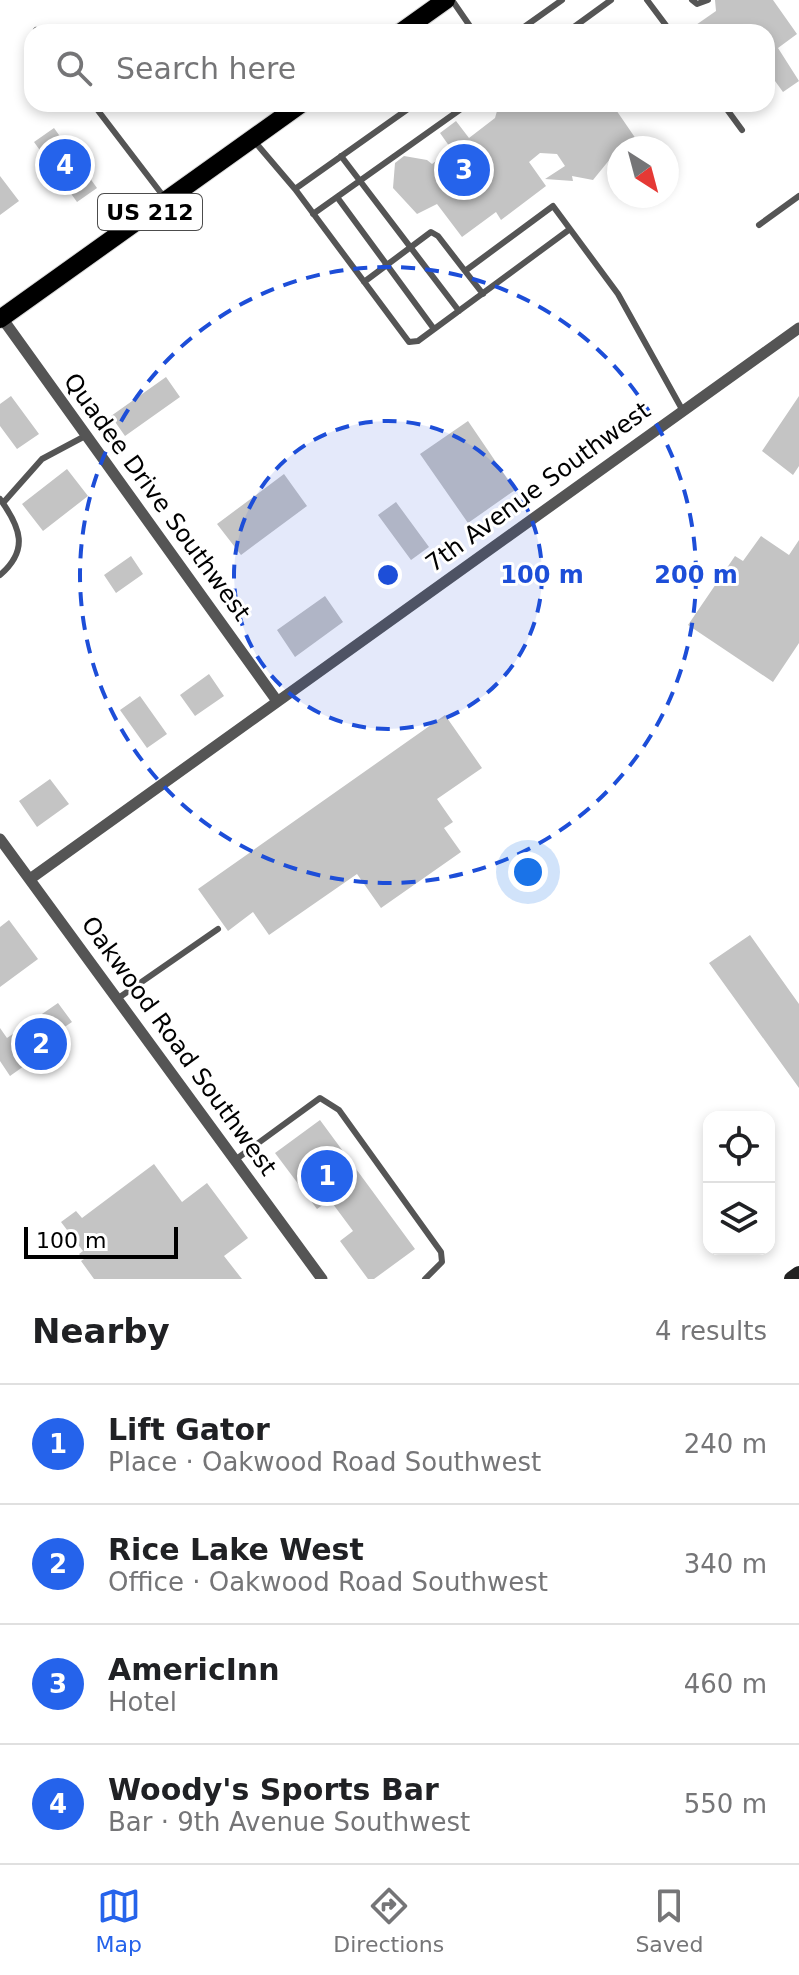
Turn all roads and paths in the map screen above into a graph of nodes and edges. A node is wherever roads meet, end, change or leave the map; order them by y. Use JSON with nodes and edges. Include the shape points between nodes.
{"nodes":[{"id":1,"x":449,"y":0,"type":"edge"},
{"id":2,"x":562,"y":0,"type":"edge"},
{"id":3,"x":611,"y":0,"type":"edge"},
{"id":4,"x":647,"y":0,"type":"edge"},
{"id":5,"x":692,"y":0,"type":"edge"},
{"id":6,"x":708,"y":0,"type":"edge"},
{"id":7,"x":413,"y":24,"type":"edge"},
{"id":8,"x":468,"y":24,"type":"edge"},
{"id":9,"x":528,"y":24,"type":"edge"},
{"id":10,"x":578,"y":24,"type":"edge"},
{"id":11,"x":665,"y":24,"type":"edge"},
{"id":12,"x":99,"y":112,"type":"edge"},
{"id":13,"x":290,"y":112,"type":"edge"},
{"id":14,"x":404,"y":112,"type":"edge"},
{"id":15,"x":457,"y":112,"type":"edge"},
{"id":16,"x":729,"y":112,"type":"edge"},
{"id":17,"x":742,"y":130,"type":"dead end"},
{"id":18,"x":252,"y":139,"type":"junction"},
{"id":19,"x":341,"y":156,"type":"junction"},
{"id":20,"x":360,"y":180,"type":"junction"},
{"id":21,"x":295,"y":189,"type":"junction"},
{"id":22,"x":799,"y":196,"type":"edge"},
{"id":23,"x":337,"y":197,"type":"junction"},
{"id":24,"x":166,"y":200,"type":"junction"},
{"id":25,"x":313,"y":214,"type":"junction"},
{"id":26,"x":759,"y":225,"type":"dead end"},
{"id":27,"x":570,"y":229,"type":"junction"},
{"id":28,"x":411,"y":247,"type":"junction"},
{"id":29,"x":387,"y":265,"type":"junction"},
{"id":30,"x":465,"y":271,"type":"junction"},
{"id":31,"x":364,"y":282,"type":"junction"},
{"id":32,"x":483,"y":294,"type":"junction"},
{"id":33,"x":459,"y":311,"type":"junction"},
{"id":34,"x":1,"y":319,"type":"edge"},
{"id":35,"x":799,"y":328,"type":"edge"},
{"id":36,"x":434,"y":329,"type":"junction"},
{"id":37,"x":683,"y":411,"type":"junction"},
{"id":38,"x":87,"y":435,"type":"junction"},
{"id":39,"x":2,"y":501,"type":"edge"},
{"id":40,"x":0,"y":575,"type":"edge"},
{"id":41,"x":277,"y":701,"type":"junction"},
{"id":42,"x":0,"y":839,"type":"edge"},
{"id":43,"x":30,"y":879,"type":"junction"},
{"id":44,"x":218,"y":929,"type":"dead end"},
{"id":45,"x":117,"y":999,"type":"junction"},
{"id":46,"x":235,"y":1160,"type":"junction"},
{"id":47,"x":799,"y":1274,"type":"edge"},
{"id":48,"x":322,"y":1279,"type":"edge"},
{"id":49,"x":425,"y":1279,"type":"edge"},
{"id":50,"x":792,"y":1279,"type":"edge"}],
"edges":[{"from":1,"to":7,"type":"main road"},
{"from":1,"to":8,"type":"lane"},
{"from":2,"to":9,"type":"lane"},
{"from":3,"to":10,"type":"lane"},
{"from":4,"to":11,"type":"lane"},
{"from":5,"to":6,"type":"lane"},
{"from":12,"to":24,"type":"lane"},
{"from":13,"to":18,"type":"main road","number":"US 212"},
{"from":14,"to":19,"type":"lane"},
{"from":15,"to":20,"type":"lane"},
{"from":16,"to":17,"type":"lane"},
{"from":18,"to":21,"type":"lane"},
{"from":18,"to":24,"type":"main road","number":"US 212"},
{"from":19,"to":20,"type":"lane"},
{"from":19,"to":21,"type":"lane"},
{"from":20,"to":23,"type":"lane"},
{"from":20,"to":28,"type":"lane"},
{"from":21,"to":25,"type":"lane"},
{"from":22,"to":26,"type":"lane"},
{"from":23,"to":25,"type":"lane"},
{"from":23,"to":29,"type":"lane"},
{"from":24,"to":34,"type":"main road","number":"US 212"},
{"from":25,"to":31,"type":"lane"},
{"from":27,"to":30,"type":"lane","via":[[553,206]]},
{"from":27,"to":32,"type":"lane"},
{"from":27,"to":37,"type":"lane","via":[[618,294]]},
{"from":28,"to":29,"type":"lane"},
{"from":28,"to":30,"type":"lane","via":[[434,232]]},
{"from":28,"to":33,"type":"lane"},
{"from":29,"to":31,"type":"lane"},
{"from":29,"to":36,"type":"lane"},
{"from":30,"to":32,"type":"lane"},
{"from":31,"to":36,"type":"lane","via":[[409,342]]},
{"from":32,"to":33,"type":"lane"},
{"from":33,"to":36,"type":"lane"},
{"from":34,"to":38,"type":"street","name":"Quadee Drive Southwest"},
{"from":35,"to":37,"type":"street","name":"7th Avenue Southwest"},
{"from":37,"to":41,"type":"street","name":"7th Avenue Southwest"},
{"from":38,"to":39,"type":"lane","via":[[42,459]]},
{"from":38,"to":41,"type":"street","name":"Quadee Drive Southwest"},
{"from":39,"to":40,"type":"lane","via":[[20,542],[16,561]]},
{"from":41,"to":43,"type":"street","name":"7th Avenue Southwest"},
{"from":42,"to":43,"type":"street","name":"Oakwood Road Southwest"},
{"from":43,"to":45,"type":"street","name":"Oakwood Road Southwest"},
{"from":44,"to":45,"type":"lane"},
{"from":45,"to":46,"type":"street","name":"Oakwood Road Southwest"},
{"from":46,"to":48,"type":"street","name":"Oakwood Road Southwest"},
{"from":46,"to":49,"type":"lane","via":[[320,1098],[327,1100],[441,1252],[442,1262]]},
{"from":47,"to":50,"type":"street"}]}
